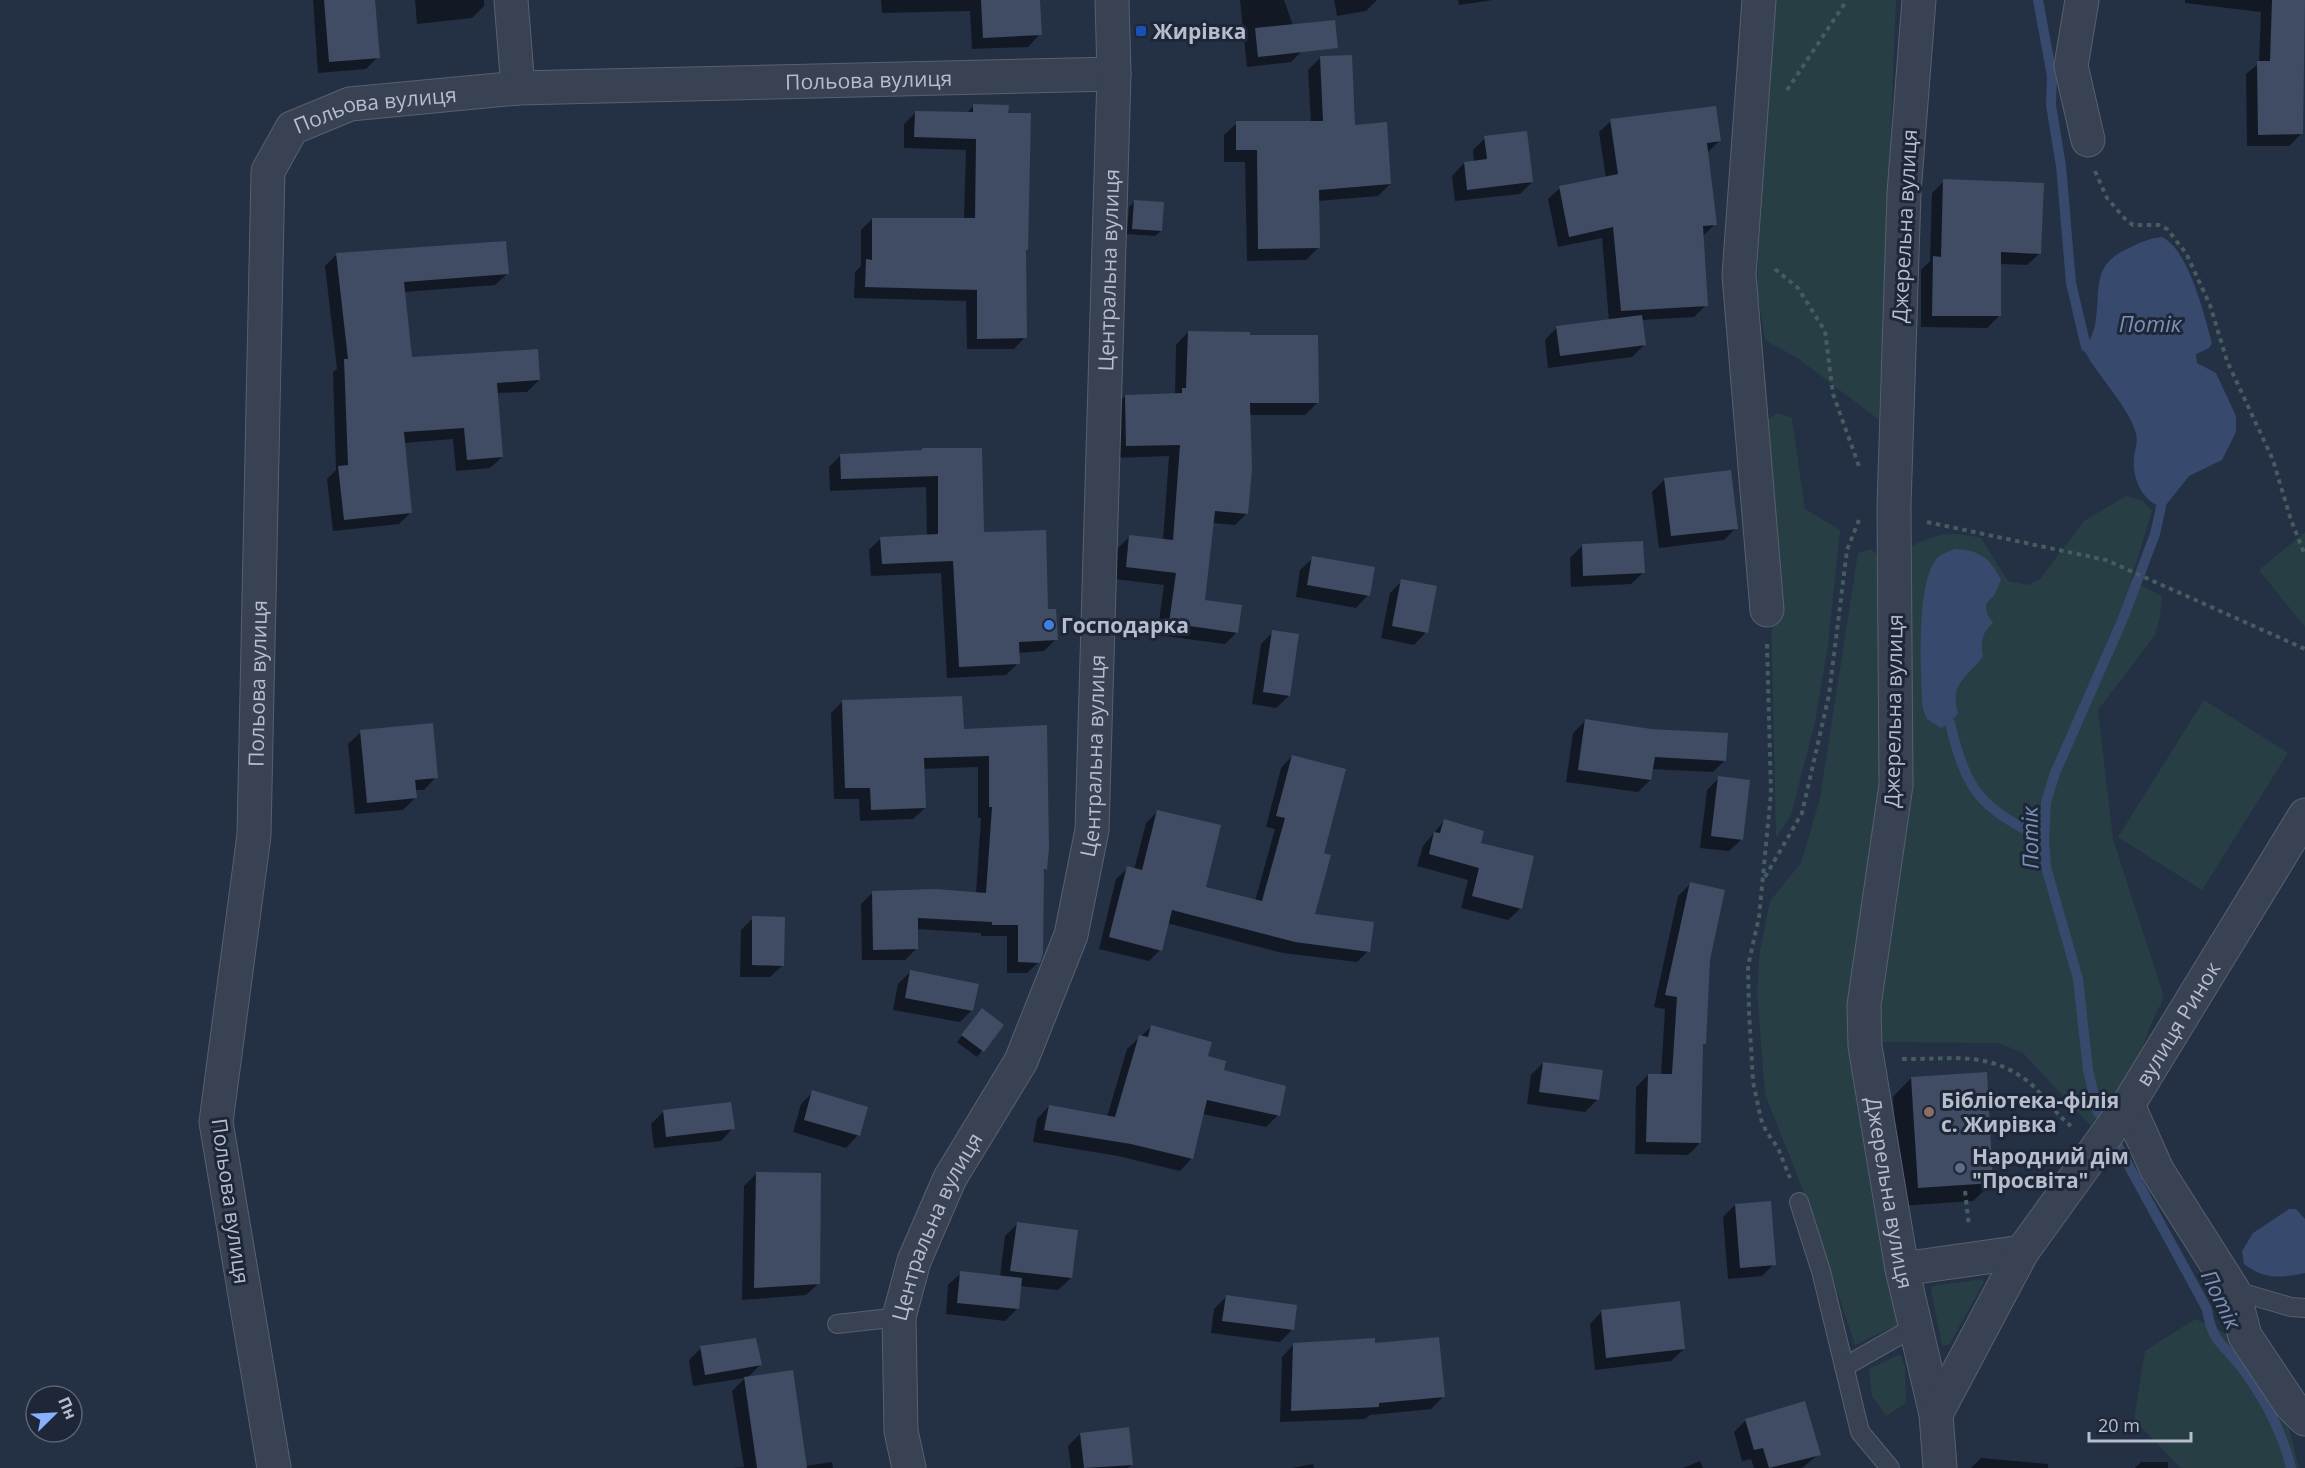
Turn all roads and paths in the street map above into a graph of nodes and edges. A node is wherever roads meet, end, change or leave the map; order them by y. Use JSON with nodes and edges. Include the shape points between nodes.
{"nodes":[{"id":1,"x":511,"y":0,"type":"edge"},
{"id":2,"x":1112,"y":0,"type":"edge"},
{"id":3,"x":1759,"y":0,"type":"edge"},
{"id":4,"x":1846,"y":0,"type":"edge"},
{"id":5,"x":1919,"y":0,"type":"edge"},
{"id":6,"x":2082,"y":0,"type":"edge"},
{"id":7,"x":1114,"y":74,"type":"junction"},
{"id":8,"x":518,"y":88,"type":"junction"},
{"id":9,"x":1784,"y":94,"type":"dead end"},
{"id":10,"x":2088,"y":140,"type":"joint"},
{"id":11,"x":1742,"y":224,"type":"junction"},
{"id":12,"x":1861,"y":471,"type":"dead end"},
{"id":13,"x":1894,"y":510,"type":"junction"},
{"id":14,"x":2305,"y":555,"type":"edge"},
{"id":15,"x":1767,"y":610,"type":"joint"},
{"id":16,"x":2305,"y":649,"type":"edge"},
{"id":17,"x":2305,"y":815,"type":"edge"},
{"id":18,"x":1763,"y":880,"type":"junction"},
{"id":19,"x":1867,"y":1059,"type":"junction"},
{"id":20,"x":2128,"y":1105,"type":"junction"},
{"id":21,"x":2098,"y":1146,"type":"junction"},
{"id":22,"x":1799,"y":1202,"type":"joint"},
{"id":23,"x":2022,"y":1252,"type":"junction"},
{"id":24,"x":1902,"y":1269,"type":"junction"},
{"id":25,"x":2233,"y":1290,"type":"junction"},
{"id":26,"x":2305,"y":1308,"type":"edge"},
{"id":27,"x":899,"y":1317,"type":"junction"},
{"id":28,"x":837,"y":1324,"type":"dead end"},
{"id":29,"x":1914,"y":1327,"type":"junction"},
{"id":30,"x":1844,"y":1367,"type":"junction"},
{"id":31,"x":1936,"y":1414,"type":"junction"},
{"id":32,"x":2305,"y":1419,"type":"edge"},
{"id":33,"x":274,"y":1468,"type":"edge"},
{"id":34,"x":909,"y":1468,"type":"edge"},
{"id":35,"x":1890,"y":1468,"type":"edge"},
{"id":36,"x":1940,"y":1468,"type":"edge"}],
"edges":[{"from":1,"to":8,"type":"street"},
{"from":2,"to":7,"type":"street","name":"Центральна вулиця"},
{"from":3,"to":11,"type":"street"},
{"from":4,"to":9,"type":"path"},
{"from":5,"to":13,"type":"street","name":"Джерельна вулиця","via":[[1904,193]]},
{"from":6,"to":10,"type":"street","via":[[2071,66]]},
{"from":7,"to":8,"type":"street","name":"Польова вулиця"},
{"from":7,"to":27,"type":"street","name":"Центральна вулиця","via":[[1092,830],[1071,935],[1021,1061],[950,1178],[914,1261]]},
{"from":8,"to":33,"type":"street","name":"Польова вулиця","via":[[350,104],[292,128],[268,171],[254,835],[216,1122]]},
{"from":10,"to":14,"type":"path","via":[[2100,185],[2117,211],[2133,225],[2159,225],[2167,229],[2186,253],[2210,305],[2227,361],[2273,460],[2290,520]]},
{"from":11,"to":12,"type":"path","via":[[1767,264],[1798,288],[1825,331],[1833,394]]},
{"from":11,"to":15,"type":"street","via":[[1739,275]]},
{"from":13,"to":16,"type":"path","via":[[2106,560]]},
{"from":13,"to":18,"type":"path","via":[[1869,493],[1847,550],[1830,695],[1802,813]]},
{"from":13,"to":19,"type":"street","name":"Джерельна вулиця","via":[[1896,785],[1864,1005]]},
{"from":15,"to":18,"type":"path","via":[[1771,793]]},
{"from":17,"to":20,"type":"street","name":"вулиця Ринок"},
{"from":18,"to":22,"type":"path","via":[[1748,966],[1753,1082],[1761,1119],[1778,1148]]},
{"from":19,"to":21,"type":"path","via":[[1974,1058],[2001,1064],[2027,1081],[2054,1113]]},
{"from":19,"to":24,"type":"street","name":"Джерельна вулиця"},
{"from":20,"to":21,"type":"street","name":"вулиця Ринок"},
{"from":20,"to":25,"type":"street","via":[[2157,1170]]},
{"from":21,"to":23,"type":"street","name":"вулиця Ринок"},
{"from":22,"to":30,"type":"lane","via":[[1821,1271]]},
{"from":23,"to":24,"type":"street"},
{"from":23,"to":31,"type":"street","name":"вулиця Ринок"},
{"from":24,"to":29,"type":"street","name":"Джерельна вулиця"},
{"from":25,"to":26,"type":"lane"},
{"from":25,"to":32,"type":"street","via":[[2245,1336],[2291,1405]]},
{"from":27,"to":28,"type":"lane"},
{"from":27,"to":34,"type":"street","name":"Центральна вулиця","via":[[901,1431]]},
{"from":29,"to":30,"type":"lane"},
{"from":29,"to":31,"type":"street","name":"Джерельна вулиця"},
{"from":30,"to":35,"type":"lane","via":[[1860,1432]]},
{"from":31,"to":36,"type":"street","name":"Джерельна вулиця"}]}
